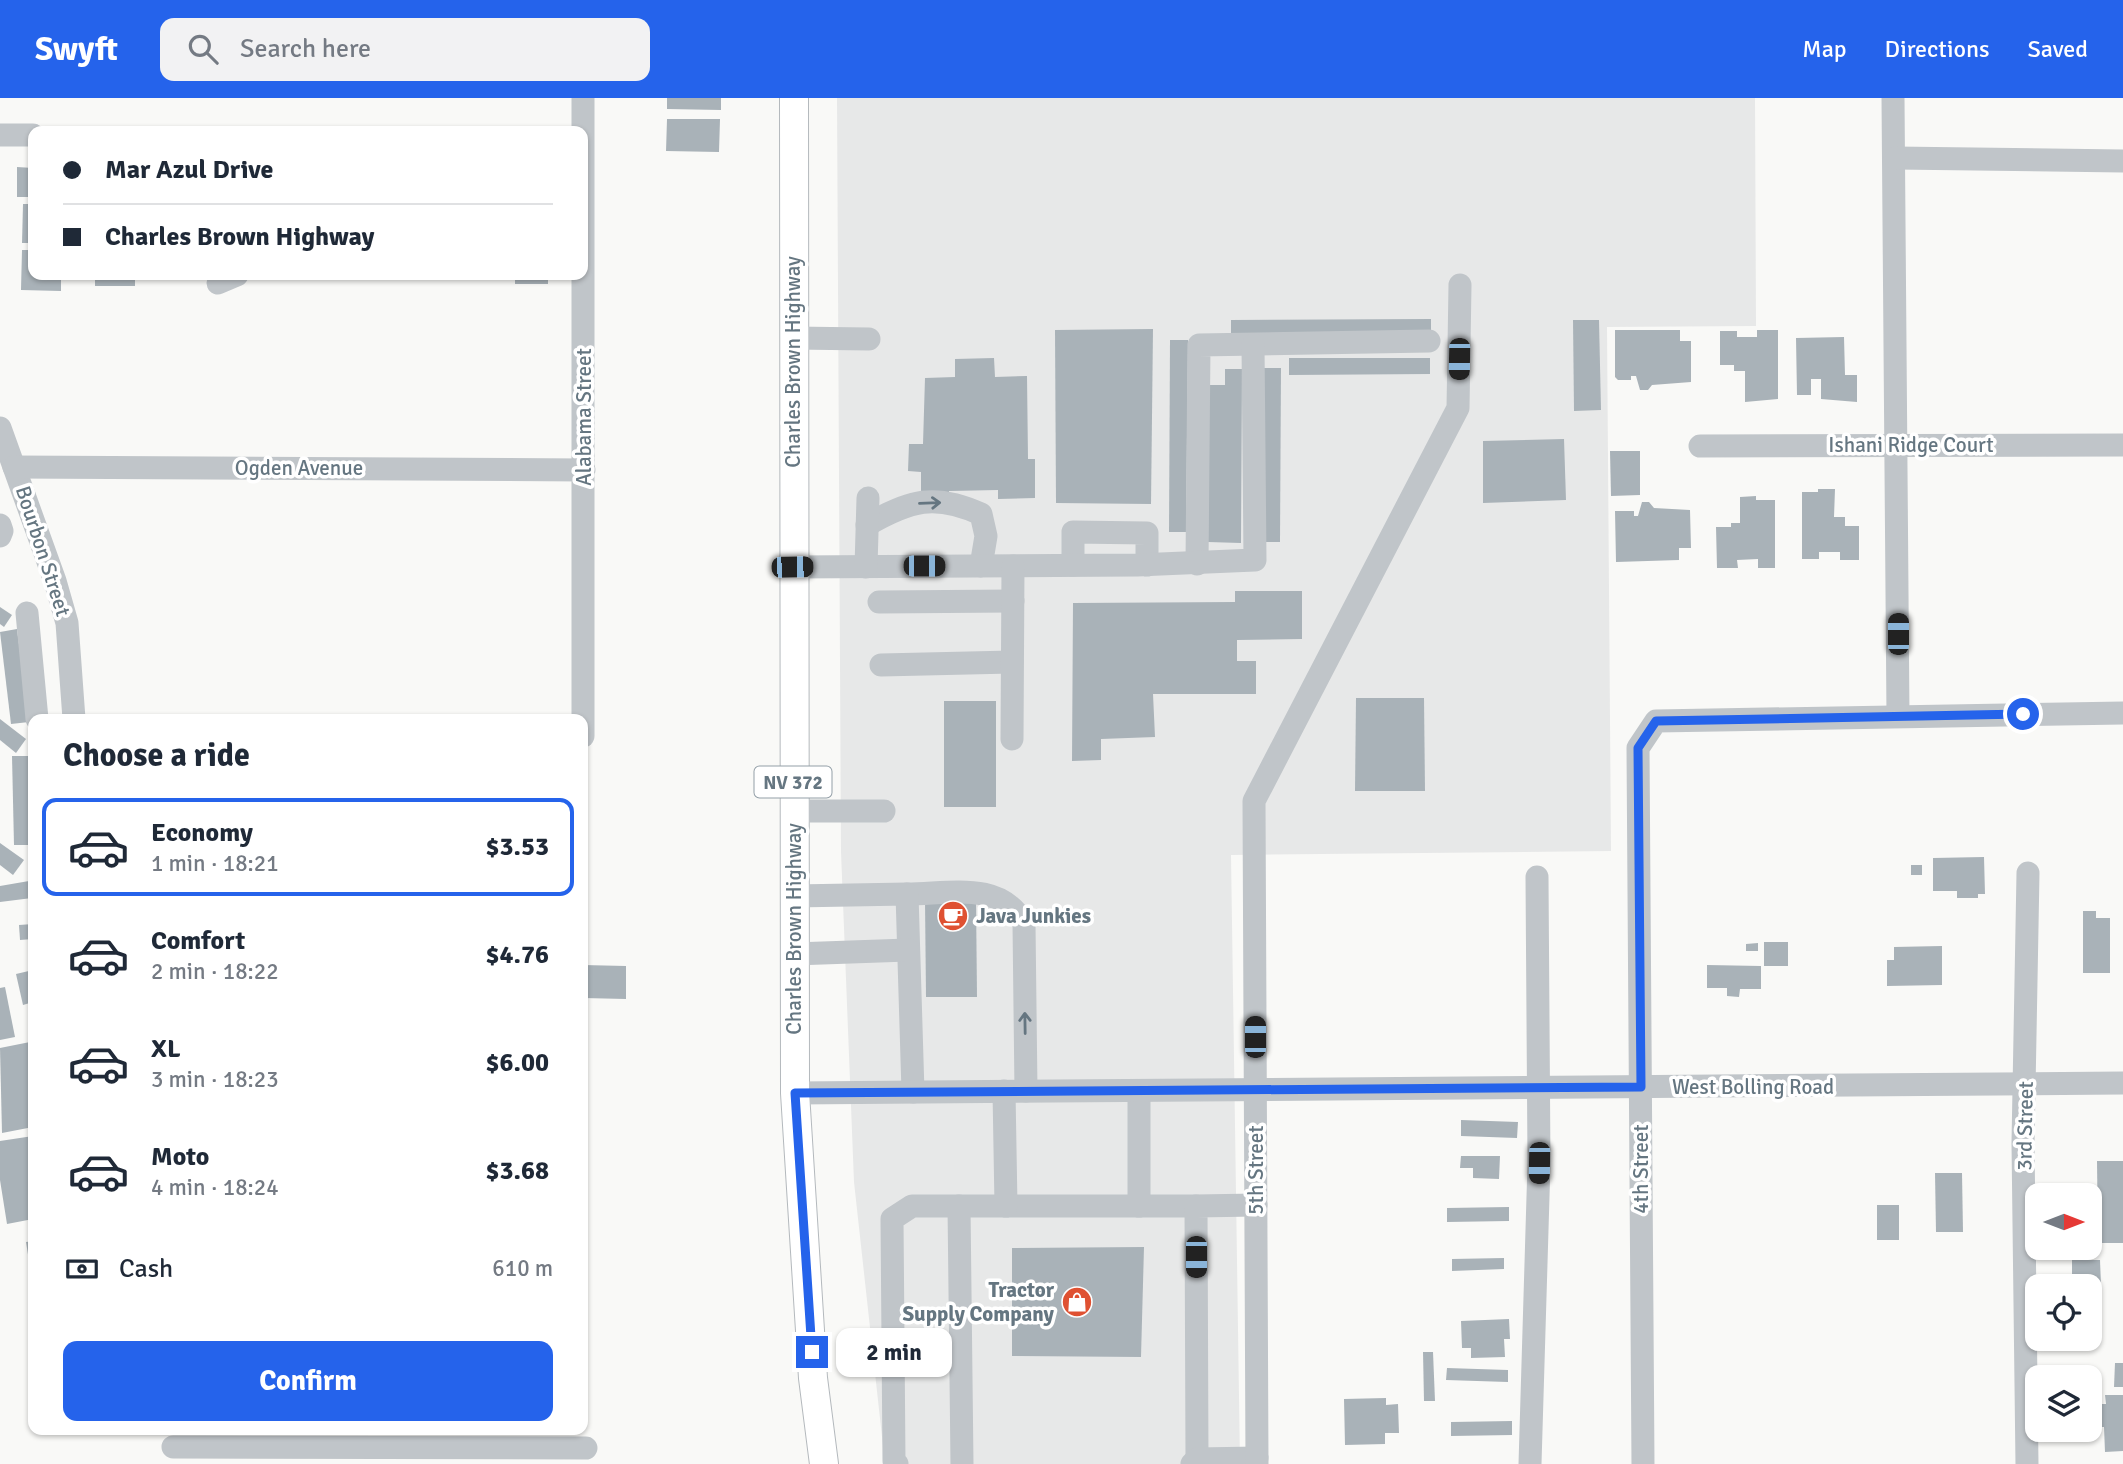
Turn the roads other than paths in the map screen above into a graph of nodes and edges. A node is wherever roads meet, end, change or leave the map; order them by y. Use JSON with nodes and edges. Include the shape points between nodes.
{"nodes":[{"id":1,"x":583,"y":98,"type":"edge"},
{"id":2,"x":794,"y":98,"type":"edge"},
{"id":3,"x":1893,"y":98,"type":"edge"},
{"id":4,"x":583,"y":126,"type":"edge"},
{"id":5,"x":0,"y":135,"type":"edge"},
{"id":6,"x":28,"y":135,"type":"edge"},
{"id":7,"x":1895,"y":158,"type":"junction"},
{"id":8,"x":2123,"y":162,"type":"edge"},
{"id":9,"x":583,"y":280,"type":"edge"},
{"id":10,"x":1460,"y":285,"type":"dead end"},
{"id":11,"x":793,"y":338,"type":"junction"},
{"id":12,"x":869,"y":339,"type":"dead end"},
{"id":13,"x":1429,"y":341,"type":"dead end"},
{"id":14,"x":1253,"y":345,"type":"junction"},
{"id":15,"x":1,"y":436,"type":"edge"},
{"id":16,"x":1898,"y":445,"type":"junction"},
{"id":17,"x":2123,"y":445,"type":"edge"},
{"id":18,"x":1700,"y":446,"type":"dead end"},
{"id":19,"x":14,"y":467,"type":"junction"},
{"id":20,"x":584,"y":470,"type":"junction"},
{"id":21,"x":868,"y":498,"type":"dead end"},
{"id":22,"x":867,"y":524,"type":"junction"},
{"id":23,"x":0,"y":525,"type":"edge"},
{"id":24,"x":0,"y":537,"type":"edge"},
{"id":25,"x":1197,"y":564,"type":"junction"},
{"id":26,"x":1073,"y":565,"type":"junction"},
{"id":27,"x":1147,"y":565,"type":"junction"},
{"id":28,"x":981,"y":566,"type":"junction"},
{"id":29,"x":1013,"y":566,"type":"junction"},
{"id":30,"x":792,"y":567,"type":"junction"},
{"id":31,"x":866,"y":567,"type":"junction"},
{"id":32,"x":1013,"y":601,"type":"junction"},
{"id":33,"x":879,"y":602,"type":"dead end"},
{"id":34,"x":27,"y":614,"type":"dead end"},
{"id":35,"x":1012,"y":662,"type":"junction"},
{"id":36,"x":881,"y":665,"type":"dead end"},
{"id":37,"x":2123,"y":713,"type":"edge"},
{"id":38,"x":37,"y":714,"type":"edge"},
{"id":39,"x":74,"y":714,"type":"edge"},
{"id":40,"x":583,"y":714,"type":"edge"},
{"id":41,"x":1898,"y":716,"type":"junction"},
{"id":42,"x":1012,"y":739,"type":"dead end"},
{"id":43,"x":793,"y":811,"type":"junction"},
{"id":44,"x":884,"y":811,"type":"dead end"},
{"id":45,"x":2028,"y":873,"type":"dead end"},
{"id":46,"x":1537,"y":877,"type":"dead end"},
{"id":47,"x":907,"y":894,"type":"junction"},
{"id":48,"x":794,"y":896,"type":"junction"},
{"id":49,"x":908,"y":950,"type":"junction"},
{"id":50,"x":794,"y":954,"type":"junction"},
{"id":51,"x":2123,"y":1083,"type":"edge"},
{"id":52,"x":2025,"y":1085,"type":"junction"},
{"id":53,"x":1641,"y":1087,"type":"junction"},
{"id":54,"x":1537,"y":1088,"type":"junction"},
{"id":55,"x":1256,"y":1090,"type":"junction"},
{"id":56,"x":1015,"y":1091,"type":"junction"},
{"id":57,"x":1139,"y":1091,"type":"junction"},
{"id":58,"x":913,"y":1092,"type":"junction"},
{"id":59,"x":795,"y":1093,"type":"junction"},
{"id":60,"x":1256,"y":1205,"type":"junction"},
{"id":61,"x":959,"y":1206,"type":"junction"},
{"id":62,"x":1006,"y":1206,"type":"junction"},
{"id":63,"x":1139,"y":1206,"type":"junction"},
{"id":64,"x":1196,"y":1206,"type":"junction"},
{"id":65,"x":172,"y":1447,"type":"edge"},
{"id":66,"x":586,"y":1448,"type":"dead end"},
{"id":67,"x":1256,"y":1461,"type":"edge"},
{"id":68,"x":1194,"y":1462,"type":"edge"},
{"id":69,"x":824,"y":1464,"type":"edge"},
{"id":70,"x":897,"y":1464,"type":"edge"},
{"id":71,"x":962,"y":1464,"type":"edge"},
{"id":72,"x":1530,"y":1464,"type":"edge"},
{"id":73,"x":1643,"y":1464,"type":"edge"},
{"id":74,"x":2027,"y":1464,"type":"edge"}],
"edges":[{"from":1,"to":4,"type":"street","name":"Alabama Street"},
{"from":2,"to":11,"type":"main road","name":"Charles Brown Highway","number":"NV 372"},
{"from":3,"to":7,"type":"street"},
{"from":5,"to":6,"type":"street"},
{"from":7,"to":8,"type":"street"},
{"from":7,"to":16,"type":"street"},
{"from":9,"to":20,"type":"street","name":"Alabama Street"},
{"from":10,"to":55,"type":"street","name":"5th Street","via":[[1458,408],[1254,801]]},
{"from":11,"to":12,"type":"street"},
{"from":11,"to":30,"type":"main road","name":"Charles Brown Highway","number":"NV 372"},
{"from":13,"to":14,"type":"street"},
{"from":14,"to":25,"type":"street","via":[[1199,345]]},
{"from":14,"to":25,"type":"street","via":[[1255,560]]},
{"from":15,"to":19,"type":"street","name":"Bourbon Street"},
{"from":16,"to":17,"type":"street","name":"Ishani Ridge Court"},
{"from":16,"to":18,"type":"street","name":"Ishani Ridge Court"},
{"from":16,"to":41,"type":"street"},
{"from":19,"to":20,"type":"street","name":"Ogden Avenue"},
{"from":19,"to":39,"type":"street","name":"Bourbon Street","via":[[67,623]]},
{"from":20,"to":40,"type":"street","name":"Alabama Street"},
{"from":21,"to":22,"type":"street"},
{"from":22,"to":28,"type":"street","one_way":true,"via":[[903,504],[955,502],[981,514],[986,536]]},
{"from":22,"to":31,"type":"street"},
{"from":23,"to":24,"type":"street"},
{"from":25,"to":27,"type":"street"},
{"from":26,"to":27,"type":"street"},
{"from":26,"to":27,"type":"street","via":[[1073,532],[1147,533]]},
{"from":26,"to":29,"type":"street"},
{"from":28,"to":29,"type":"street"},
{"from":28,"to":31,"type":"street"},
{"from":29,"to":32,"type":"street"},
{"from":30,"to":31,"type":"street"},
{"from":30,"to":43,"type":"main road","name":"Charles Brown Highway","number":"NV 372"},
{"from":32,"to":33,"type":"street"},
{"from":32,"to":35,"type":"street"},
{"from":34,"to":38,"type":"street"},
{"from":35,"to":36,"type":"street"},
{"from":35,"to":42,"type":"street"},
{"from":37,"to":41,"type":"street"},
{"from":41,"to":53,"type":"street","name":"4th Street","via":[[1656,721],[1638,748]]},
{"from":43,"to":44,"type":"street"},
{"from":43,"to":48,"type":"main road","name":"Charles Brown Highway","number":"NV 372"},
{"from":45,"to":52,"type":"street","name":"3rd Street"},
{"from":46,"to":54,"type":"street"},
{"from":47,"to":48,"type":"street"},
{"from":47,"to":49,"type":"street"},
{"from":56,"to":47,"type":"street","one_way":true,"via":[[1024,924],[1020,916],[1012,905],[992,895]]},
{"from":48,"to":50,"type":"main road","name":"Charles Brown Highway","number":"NV 372"},
{"from":49,"to":50,"type":"street"},
{"from":49,"to":58,"type":"street"},
{"from":50,"to":59,"type":"main road","name":"Charles Brown Highway","number":"NV 372"},
{"from":51,"to":52,"type":"street","name":"West Bolling Road"},
{"from":52,"to":53,"type":"street","name":"West Bolling Road"},
{"from":52,"to":74,"type":"street","name":"3rd Street"},
{"from":53,"to":54,"type":"street","name":"West Bolling Road"},
{"from":53,"to":73,"type":"street","name":"4th Street"},
{"from":54,"to":55,"type":"street","name":"West Bolling Road"},
{"from":54,"to":72,"type":"street"},
{"from":55,"to":57,"type":"street","name":"West Bolling Road"},
{"from":55,"to":60,"type":"street","name":"5th Street"},
{"from":56,"to":57,"type":"street","name":"West Bolling Road"},
{"from":56,"to":58,"type":"street","name":"West Bolling Road"},
{"from":56,"to":62,"type":"street"},
{"from":57,"to":63,"type":"street"},
{"from":58,"to":59,"type":"street","name":"West Bolling Road"},
{"from":59,"to":69,"type":"main road","name":"Charles Brown Highway","number":"NV 372","via":[[813,1378]]},
{"from":60,"to":64,"type":"street"},
{"from":60,"to":67,"type":"street","name":"5th Street"},
{"from":61,"to":62,"type":"street"},
{"from":61,"to":70,"type":"street","via":[[912,1206],[892,1219]]},
{"from":61,"to":71,"type":"street"},
{"from":62,"to":63,"type":"street"},
{"from":63,"to":64,"type":"street"},
{"from":64,"to":68,"type":"street"},
{"from":65,"to":66,"type":"street"},
{"from":67,"to":68,"type":"street"}]}
